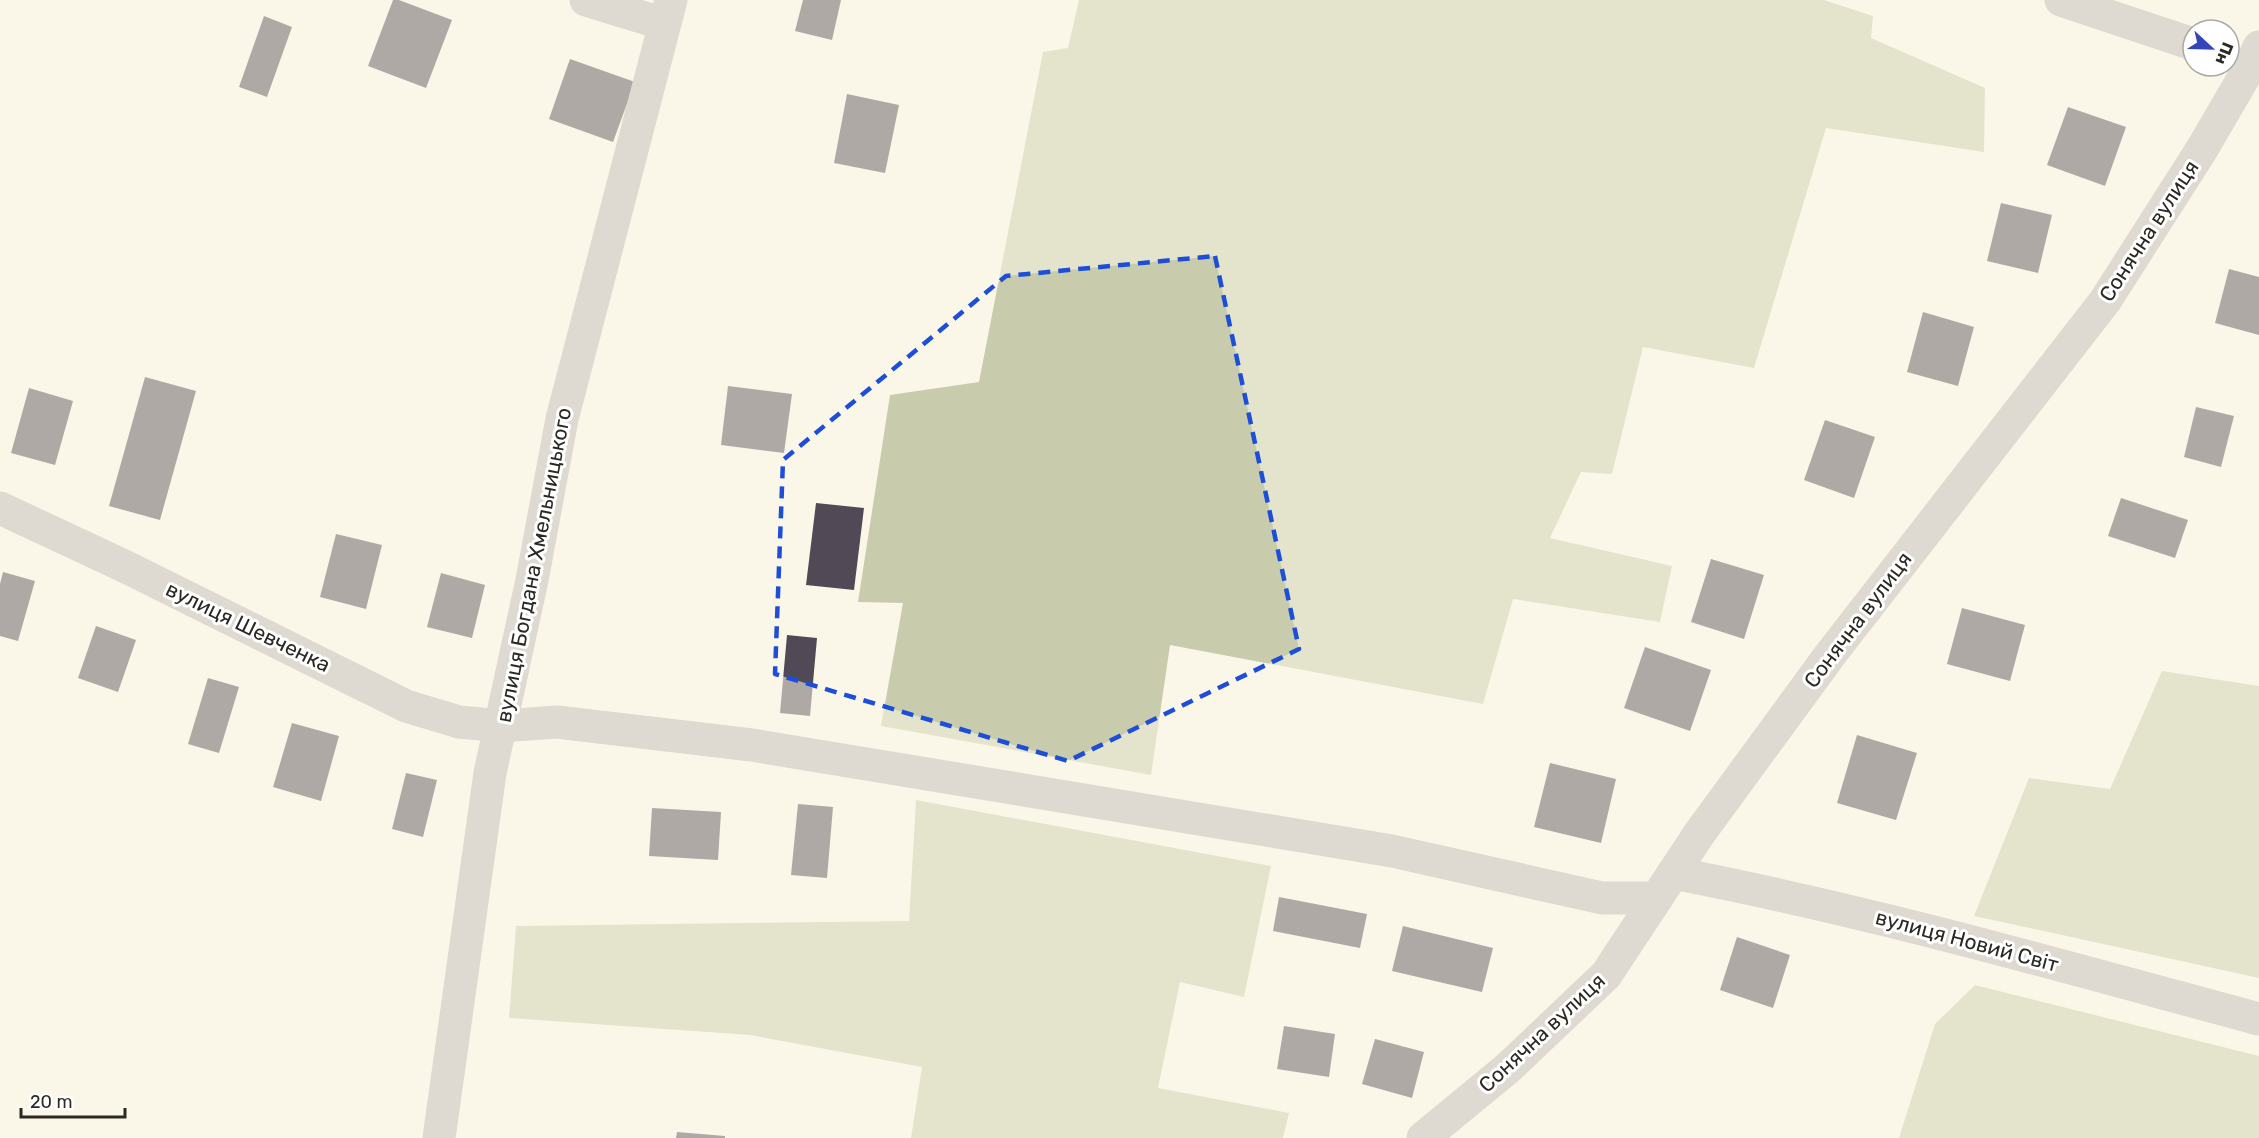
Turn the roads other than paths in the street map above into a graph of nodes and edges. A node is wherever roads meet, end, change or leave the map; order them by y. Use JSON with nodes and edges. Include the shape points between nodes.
{"nodes":[{"id":1,"x":586,"y":0,"type":"edge"},
{"id":2,"x":2061,"y":0,"type":"edge"},
{"id":3,"x":668,"y":12,"type":"edge"},
{"id":4,"x":2181,"y":41,"type":"edge"},
{"id":5,"x":2250,"y":58,"type":"edge"},
{"id":6,"x":0,"y":508,"type":"edge"},
{"id":7,"x":502,"y":726,"type":"junction"},
{"id":8,"x":1665,"y":885,"type":"junction"},
{"id":9,"x":2259,"y":1019,"type":"edge"},
{"id":10,"x":439,"y":1138,"type":"edge"},
{"id":11,"x":1423,"y":1138,"type":"edge"}],
"edges":[{"from":1,"to":3,"type":"street"},
{"from":2,"to":4,"type":"street"},
{"from":3,"to":7,"type":"street","name":"вулиця Богдана Хмельницького","via":[[562,419]]},
{"from":5,"to":8,"type":"street","name":"Сонячна вулиця","via":[[2202,149],[2105,301],[1830,655]]},
{"from":6,"to":7,"type":"street","name":"вулиця Шевченка","via":[[406,706],[459,722]]},
{"from":7,"to":8,"type":"street","name":"вулиця Шевченка","via":[[557,722],[752,745],[1392,851],[1602,898]]},
{"from":7,"to":10,"type":"street","name":"вулиця Богдана Хмельницького","via":[[479,844]]},
{"from":8,"to":9,"type":"street","name":"вулиця Новий Світ","via":[[1754,888],[1943,933]]},
{"from":8,"to":11,"type":"street","name":"Сонячна вулиця","via":[[1606,975],[1508,1068]]}]}
